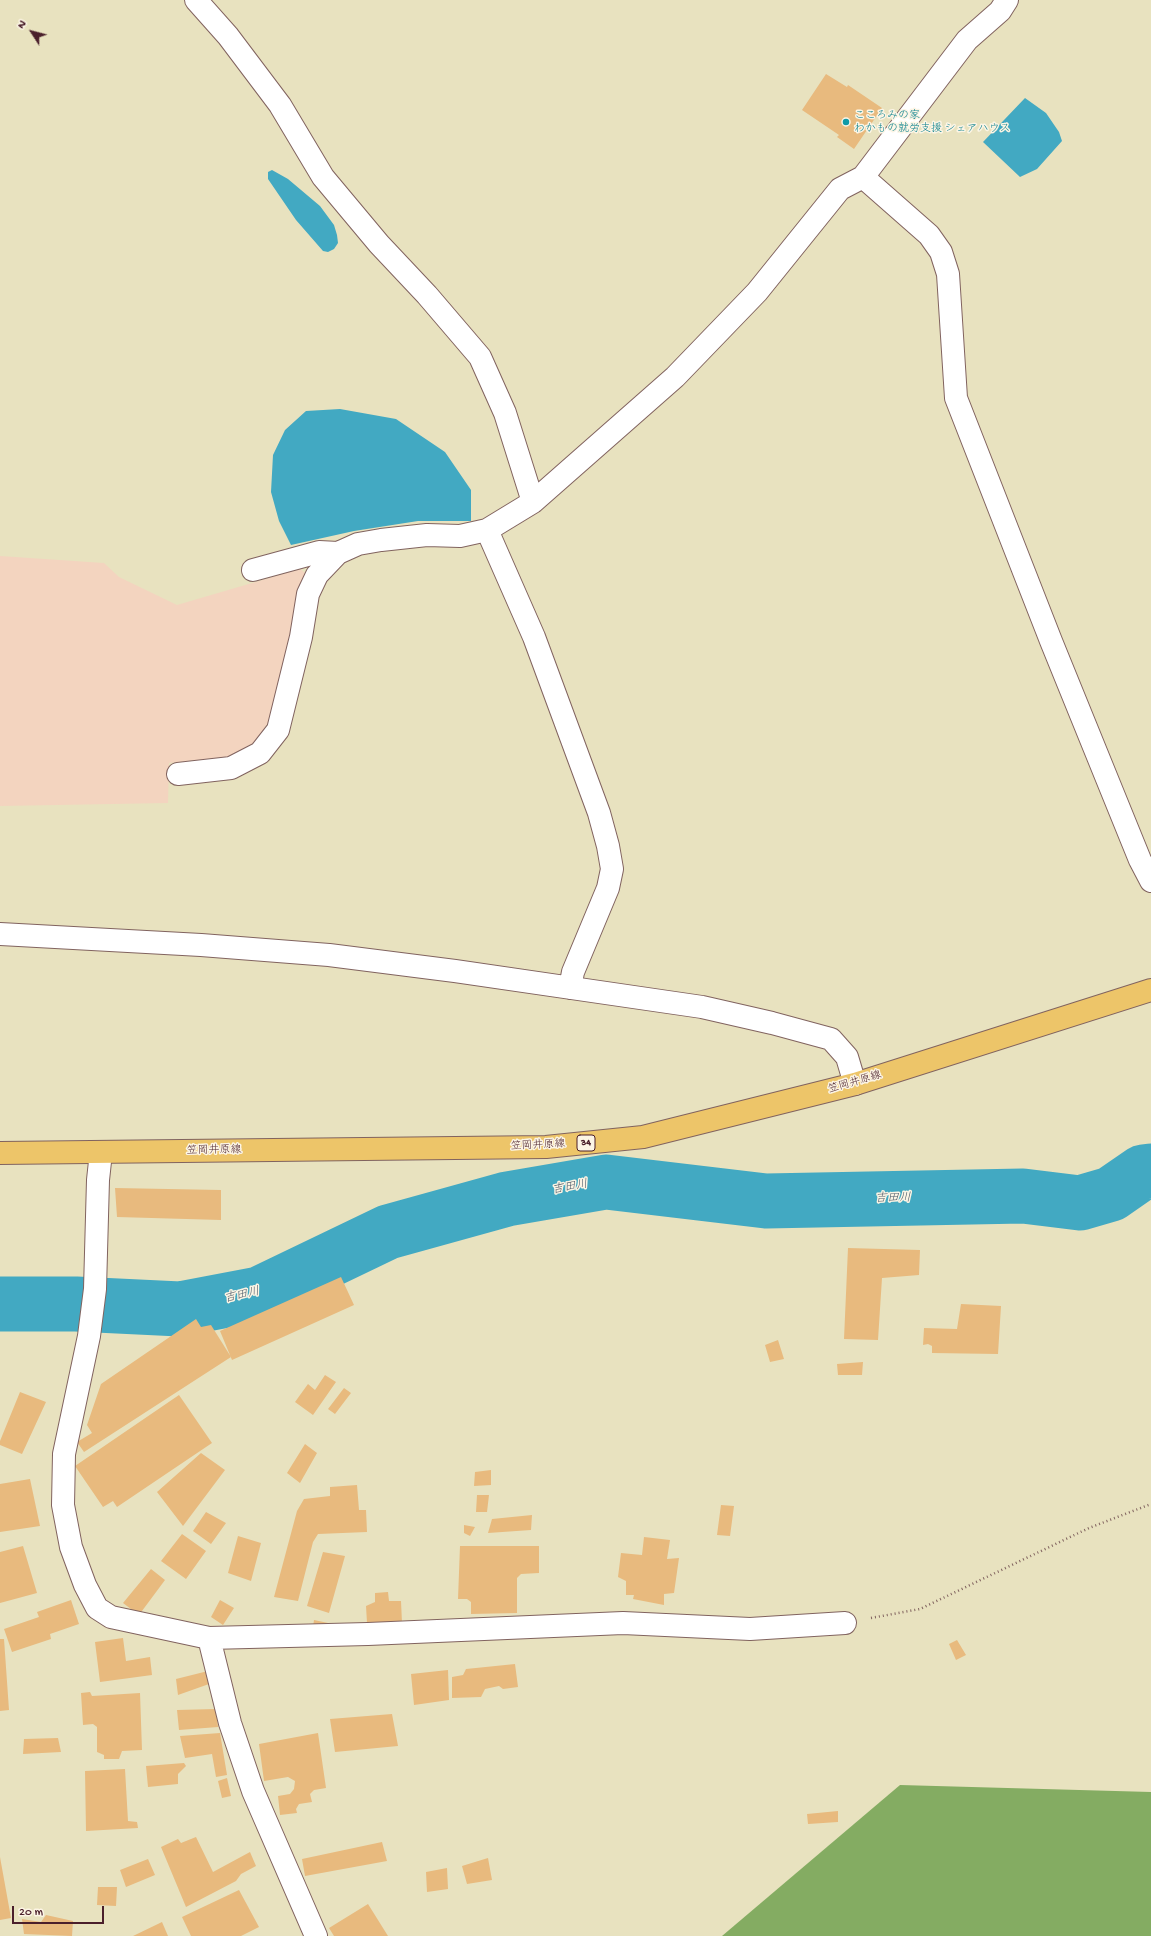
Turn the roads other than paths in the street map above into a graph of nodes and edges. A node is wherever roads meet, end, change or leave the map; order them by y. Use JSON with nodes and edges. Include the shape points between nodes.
{"nodes":[{"id":1,"x":196,"y":0,"type":"edge"},
{"id":2,"x":1007,"y":0,"type":"edge"},
{"id":3,"x":864,"y":177,"type":"junction"},
{"id":4,"x":533,"y":502,"type":"junction"},
{"id":5,"x":487,"y":530,"type":"junction"},
{"id":6,"x":338,"y":553,"type":"junction"},
{"id":7,"x":253,"y":570,"type":"dead end"},
{"id":8,"x":178,"y":774,"type":"dead end"},
{"id":9,"x":1151,"y":881,"type":"edge"},
{"id":10,"x":0,"y":934,"type":"edge"},
{"id":11,"x":570,"y":988,"type":"junction"},
{"id":12,"x":1151,"y":990,"type":"edge"},
{"id":13,"x":854,"y":1084,"type":"junction"},
{"id":14,"x":101,"y":1152,"type":"junction"},
{"id":15,"x":0,"y":1153,"type":"edge"},
{"id":16,"x":845,"y":1623,"type":"road end"},
{"id":17,"x":209,"y":1638,"type":"junction"},
{"id":18,"x":316,"y":1936,"type":"edge"}],
"edges":[{"from":1,"to":4,"type":"street","via":[[228,36],[280,105],[323,177],[480,357],[505,413]]},
{"from":2,"to":3,"type":"street","via":[[1000,11],[967,40]]},
{"from":3,"to":4,"type":"street","via":[[840,189],[757,292],[675,377]]},
{"from":3,"to":9,"type":"street","via":[[929,235],[941,252],[948,274],[956,398],[1051,641],[1140,860]]},
{"from":4,"to":5,"type":"street"},
{"from":5,"to":6,"type":"street","via":[[460,536],[428,535],[382,540],[358,544]]},
{"from":5,"to":11,"type":"street","via":[[534,637],[599,813],[608,846],[612,869],[608,888],[572,972]]},
{"from":6,"to":7,"type":"street","via":[[319,552]]},
{"from":6,"to":8,"type":"street","via":[[317,575],[308,594],[278,730],[260,753],[231,768]]},
{"from":10,"to":11,"type":"street","via":[[329,955]]},
{"from":11,"to":13,"type":"street","via":[[702,1007],[831,1039],[847,1057]]},
{"from":12,"to":13,"type":"main road","name":"笠岡井原線","number":"34"},
{"from":13,"to":14,"type":"main road","name":"笠岡井原線","number":"34","via":[[643,1137],[546,1147]]},
{"from":14,"to":15,"type":"main road","name":"笠岡井原線","number":"34"},
{"from":14,"to":17,"type":"street","via":[[95,1289],[64,1454],[63,1505],[71,1547],[97,1608],[111,1617]]},
{"from":16,"to":17,"type":"street","via":[[750,1629],[623,1623]]},
{"from":17,"to":18,"type":"street","via":[[230,1723],[253,1791]]}]}
